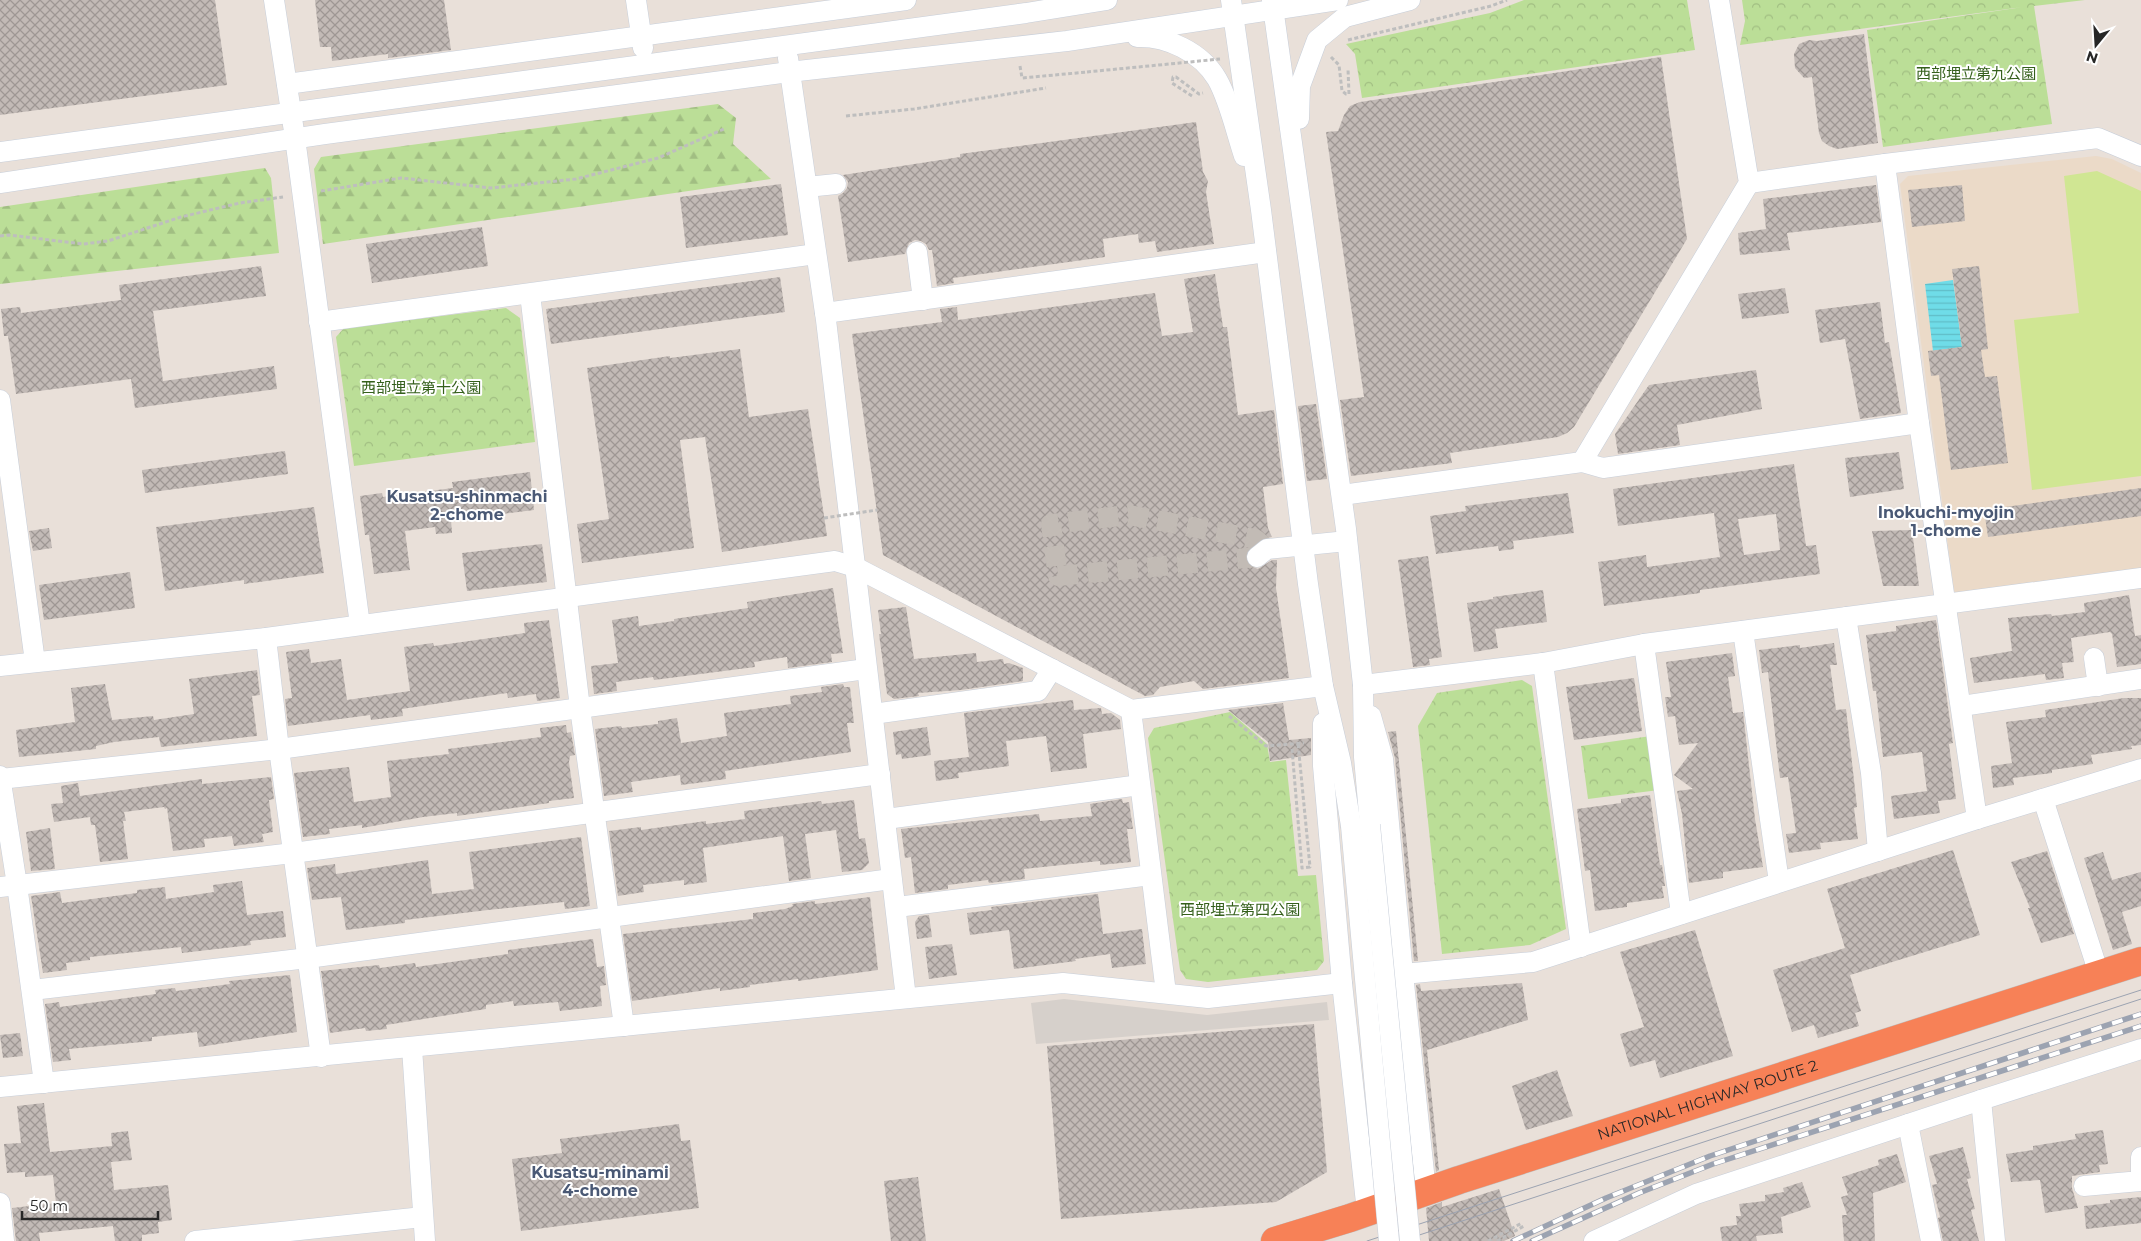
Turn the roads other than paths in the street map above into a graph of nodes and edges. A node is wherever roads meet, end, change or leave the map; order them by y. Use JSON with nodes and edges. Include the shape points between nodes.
{"nodes":[{"id":1,"x":274,"y":0,"type":"edge"},
{"id":2,"x":636,"y":0,"type":"edge"},
{"id":3,"x":906,"y":0,"type":"edge"},
{"id":4,"x":1043,"y":0,"type":"edge"},
{"id":5,"x":1107,"y":0,"type":"edge"},
{"id":6,"x":1338,"y":0,"type":"edge"},
{"id":7,"x":1410,"y":0,"type":"edge"},
{"id":8,"x":1719,"y":0,"type":"edge"},
{"id":9,"x":1273,"y":5,"type":"edge"},
{"id":10,"x":997,"y":8,"type":"edge"},
{"id":11,"x":1231,"y":8,"type":"edge"},
{"id":12,"x":1026,"y":13,"type":"junction"},
{"id":13,"x":641,"y":36,"type":"junction"},
{"id":14,"x":1067,"y":41,"type":"junction"},
{"id":15,"x":786,"y":45,"type":"junction"},
{"id":16,"x":645,"y":64,"type":"junction"},
{"id":17,"x":790,"y":72,"type":"junction"},
{"id":18,"x":287,"y":84,"type":"junction"},
{"id":19,"x":291,"y":113,"type":"junction"},
{"id":20,"x":295,"y":138,"type":"junction"},
{"id":21,"x":0,"y":152,"type":"edge"},
{"id":22,"x":2141,"y":156,"type":"edge"},
{"id":23,"x":1885,"y":164,"type":"junction"},
{"id":24,"x":1298,"y":175,"type":"junction"},
{"id":25,"x":0,"y":183,"type":"edge"},
{"id":26,"x":1749,"y":183,"type":"junction"},
{"id":27,"x":836,"y":184,"type":"dead end"},
{"id":28,"x":806,"y":187,"type":"junction"},
{"id":29,"x":1261,"y":210,"type":"junction"},
{"id":30,"x":917,"y":252,"type":"dead end"},
{"id":31,"x":1266,"y":252,"type":"junction"},
{"id":32,"x":816,"y":254,"type":"junction"},
{"id":33,"x":530,"y":294,"type":"junction"},
{"id":34,"x":923,"y":300,"type":"junction"},
{"id":35,"x":825,"y":313,"type":"junction"},
{"id":36,"x":319,"y":322,"type":"junction"},
{"id":37,"x":0,"y":400,"type":"edge"},
{"id":38,"x":1919,"y":423,"type":"junction"},
{"id":39,"x":1582,"y":462,"type":"junction"},
{"id":40,"x":1342,"y":495,"type":"junction"},
{"id":41,"x":1348,"y":541,"type":"junction"},
{"id":42,"x":1303,"y":546,"type":"junction"},
{"id":43,"x":1262,"y":553,"type":"tunnel mouth"},
{"id":44,"x":854,"y":567,"type":"junction"},
{"id":45,"x":2141,"y":578,"type":"edge"},
{"id":46,"x":568,"y":596,"type":"junction"},
{"id":47,"x":1947,"y":604,"type":"junction"},
{"id":48,"x":1846,"y":617,"type":"junction"},
{"id":49,"x":360,"y":625,"type":"junction"},
{"id":50,"x":1743,"y":631,"type":"junction"},
{"id":51,"x":266,"y":638,"type":"junction"},
{"id":52,"x":1644,"y":644,"type":"junction"},
{"id":53,"x":2094,"y":658,"type":"dead end"},
{"id":54,"x":35,"y":662,"type":"junction"},
{"id":55,"x":1543,"y":663,"type":"junction"},
{"id":56,"x":0,"y":666,"type":"edge"},
{"id":57,"x":866,"y":669,"type":"junction"},
{"id":58,"x":1052,"y":669,"type":"junction"},
{"id":59,"x":2141,"y":679,"type":"edge"},
{"id":60,"x":1363,"y":685,"type":"junction"},
{"id":61,"x":1323,"y":686,"type":"junction"},
{"id":62,"x":2098,"y":686,"type":"junction"},
{"id":63,"x":1962,"y":706,"type":"junction"},
{"id":64,"x":580,"y":708,"type":"junction"},
{"id":65,"x":1131,"y":710,"type":"junction"},
{"id":66,"x":873,"y":714,"type":"junction"},
{"id":67,"x":279,"y":749,"type":"junction"},
{"id":68,"x":2141,"y":769,"type":"edge"},
{"id":69,"x":880,"y":774,"type":"junction"},
{"id":70,"x":0,"y":778,"type":"edge"},
{"id":71,"x":1140,"y":785,"type":"junction"},
{"id":72,"x":2043,"y":799,"type":"junction"},
{"id":73,"x":594,"y":814,"type":"junction"},
{"id":74,"x":886,"y":819,"type":"junction"},
{"id":75,"x":1977,"y":820,"type":"junction"},
{"id":76,"x":1360,"y":825,"type":"junction"},
{"id":77,"x":1878,"y":851,"type":"junction"},
{"id":78,"x":293,"y":853,"type":"junction"},
{"id":79,"x":1151,"y":875,"type":"junction"},
{"id":80,"x":891,"y":879,"type":"junction"},
{"id":81,"x":1780,"y":882,"type":"junction"},
{"id":82,"x":9,"y":886,"type":"edge"},
{"id":83,"x":897,"y":907,"type":"junction"},
{"id":84,"x":1681,"y":914,"type":"junction"},
{"id":85,"x":608,"y":917,"type":"junction"},
{"id":86,"x":1581,"y":947,"type":"junction"},
{"id":87,"x":308,"y":958,"type":"junction"},
{"id":88,"x":2141,"y":961,"type":"edge"},
{"id":89,"x":1403,"y":974,"type":"junction"},
{"id":90,"x":2100,"y":974,"type":"junction"},
{"id":91,"x":1342,"y":983,"type":"junction"},
{"id":92,"x":32,"y":990,"type":"junction"},
{"id":93,"x":1166,"y":993,"type":"junction"},
{"id":94,"x":906,"y":998,"type":"junction"},
{"id":95,"x":624,"y":1026,"type":"junction"},
{"id":96,"x":412,"y":1048,"type":"junction"},
{"id":97,"x":2141,"y":1049,"type":"edge"},
{"id":98,"x":321,"y":1056,"type":"junction"},
{"id":99,"x":44,"y":1083,"type":"junction"},
{"id":100,"x":0,"y":1087,"type":"edge"},
{"id":101,"x":1981,"y":1100,"type":"junction"},
{"id":102,"x":1908,"y":1124,"type":"junction"},
{"id":103,"x":2141,"y":1157,"type":"edge"},
{"id":104,"x":2084,"y":1186,"type":"dead end"},
{"id":105,"x":1426,"y":1191,"type":"junction"},
{"id":106,"x":0,"y":1203,"type":"edge"},
{"id":107,"x":1367,"y":1212,"type":"junction"},
{"id":108,"x":423,"y":1217,"type":"junction"},
{"id":109,"x":4,"y":1241,"type":"edge"},
{"id":110,"x":195,"y":1241,"type":"edge"},
{"id":111,"x":425,"y":1241,"type":"edge"},
{"id":112,"x":1275,"y":1241,"type":"edge"},
{"id":113,"x":1389,"y":1241,"type":"edge"},
{"id":114,"x":1410,"y":1241,"type":"edge"},
{"id":115,"x":1594,"y":1241,"type":"edge"},
{"id":116,"x":1931,"y":1241,"type":"edge"},
{"id":117,"x":1995,"y":1241,"type":"edge"}],
"edges":[{"from":1,"to":18,"type":"street"},
{"from":2,"to":13,"type":"street"},
{"from":3,"to":13,"type":"street"},
{"from":4,"to":12,"type":"street"},
{"from":5,"to":12,"type":"street"},
{"from":6,"to":9,"type":"street"},
{"from":7,"to":24,"type":"street","via":[[1345,17],[1317,40],[1300,86]]},
{"from":8,"to":26,"type":"street"},
{"from":9,"to":11,"type":"street"},
{"from":9,"to":24,"type":"street"},
{"from":10,"to":12,"type":"street"},
{"from":10,"to":15,"type":"street"},
{"from":11,"to":14,"type":"street"},
{"from":11,"to":29,"type":"street"},
{"from":13,"to":16,"type":"street"},
{"from":13,"to":18,"type":"street"},
{"from":14,"to":17,"type":"street"},
{"from":14,"to":29,"type":"street","via":[[1162,38],[1205,64],[1222,90]]},
{"from":15,"to":16,"type":"street"},
{"from":15,"to":17,"type":"street"},
{"from":16,"to":19,"type":"street"},
{"from":17,"to":20,"type":"street"},
{"from":17,"to":28,"type":"street"},
{"from":18,"to":19,"type":"street"},
{"from":19,"to":20,"type":"street"},
{"from":19,"to":21,"type":"street"},
{"from":20,"to":25,"type":"street"},
{"from":20,"to":36,"type":"street"},
{"from":22,"to":23,"type":"street","via":[[2098,138]]},
{"from":23,"to":26,"type":"street"},
{"from":23,"to":38,"type":"street"},
{"from":24,"to":40,"type":"street"},
{"from":26,"to":39,"type":"street"},
{"from":27,"to":28,"type":"street"},
{"from":28,"to":32,"type":"street"},
{"from":29,"to":31,"type":"street"},
{"from":30,"to":34,"type":"street"},
{"from":31,"to":34,"type":"street"},
{"from":31,"to":42,"type":"street"},
{"from":32,"to":33,"type":"street"},
{"from":32,"to":35,"type":"street"},
{"from":33,"to":36,"type":"street"},
{"from":33,"to":46,"type":"street"},
{"from":34,"to":35,"type":"street"},
{"from":35,"to":44,"type":"street"},
{"from":36,"to":49,"type":"street"},
{"from":37,"to":54,"type":"street"},
{"from":38,"to":39,"type":"street","via":[[1603,468]]},
{"from":38,"to":47,"type":"street"},
{"from":39,"to":40,"type":"street"},
{"from":40,"to":41,"type":"street"},
{"from":41,"to":42,"type":"street"},
{"from":41,"to":60,"type":"street"},
{"from":42,"to":43,"type":"street"},
{"from":42,"to":61,"type":"street"},
{"from":44,"to":46,"type":"street","via":[[834,561]]},
{"from":44,"to":57,"type":"street"},
{"from":44,"to":58,"type":"street"},
{"from":45,"to":47,"type":"street"},
{"from":46,"to":49,"type":"street"},
{"from":46,"to":64,"type":"street"},
{"from":47,"to":48,"type":"street"},
{"from":47,"to":63,"type":"street"},
{"from":48,"to":50,"type":"street"},
{"from":48,"to":77,"type":"street","via":[[1871,773]]},
{"from":49,"to":51,"type":"street"},
{"from":50,"to":52,"type":"street"},
{"from":50,"to":81,"type":"street"},
{"from":51,"to":54,"type":"street"},
{"from":51,"to":67,"type":"street"},
{"from":52,"to":55,"type":"street"},
{"from":52,"to":84,"type":"street"},
{"from":53,"to":62,"type":"street"},
{"from":54,"to":56,"type":"street"},
{"from":55,"to":60,"type":"street"},
{"from":55,"to":86,"type":"street"},
{"from":57,"to":64,"type":"street"},
{"from":57,"to":66,"type":"street"},
{"from":58,"to":65,"type":"street"},
{"from":58,"to":66,"type":"street","via":[[1038,692]]},
{"from":59,"to":62,"type":"street"},
{"from":60,"to":76,"type":"street","via":[[1364,757]]},
{"from":60,"to":89,"type":"street","via":[[1383,759]]},
{"from":61,"to":65,"type":"street"},
{"from":61,"to":76,"type":"street"},
{"from":61,"to":91,"type":"street","via":[[1323,766]]},
{"from":62,"to":63,"type":"street"},
{"from":63,"to":75,"type":"street"},
{"from":64,"to":67,"type":"street"},
{"from":64,"to":73,"type":"street"},
{"from":65,"to":71,"type":"street"},
{"from":66,"to":69,"type":"street"},
{"from":67,"to":70,"type":"street"},
{"from":67,"to":78,"type":"street"},
{"from":68,"to":72,"type":"street"},
{"from":69,"to":73,"type":"street"},
{"from":69,"to":74,"type":"street"},
{"from":70,"to":82,"type":"street"},
{"from":71,"to":74,"type":"street"},
{"from":71,"to":79,"type":"street"},
{"from":72,"to":75,"type":"street"},
{"from":72,"to":90,"type":"street"},
{"from":73,"to":78,"type":"street"},
{"from":73,"to":85,"type":"street"},
{"from":74,"to":80,"type":"street"},
{"from":75,"to":77,"type":"street"},
{"from":76,"to":113,"type":"street","bridge":true},
{"from":76,"to":114,"type":"street","bridge":true},
{"from":77,"to":81,"type":"street"},
{"from":78,"to":82,"type":"street"},
{"from":78,"to":87,"type":"street"},
{"from":79,"to":83,"type":"street"},
{"from":79,"to":93,"type":"street"},
{"from":80,"to":83,"type":"street"},
{"from":80,"to":85,"type":"street"},
{"from":81,"to":84,"type":"street"},
{"from":82,"to":92,"type":"street"},
{"from":83,"to":94,"type":"street"},
{"from":84,"to":86,"type":"street"},
{"from":85,"to":87,"type":"street"},
{"from":85,"to":95,"type":"street"},
{"from":86,"to":89,"type":"street","via":[[1533,962]]},
{"from":87,"to":92,"type":"street"},
{"from":87,"to":98,"type":"street"},
{"from":88,"to":90,"type":"highway","name":"NATIONAL HIGHWAY ROUTE 2"},
{"from":89,"to":105,"type":"street"},
{"from":90,"to":105,"type":"highway","name":"NATIONAL HIGHWAY ROUTE 2"},
{"from":91,"to":93,"type":"street","via":[[1208,998]]},
{"from":91,"to":107,"type":"street"},
{"from":92,"to":99,"type":"street"},
{"from":93,"to":94,"type":"street","via":[[1063,983]]},
{"from":94,"to":95,"type":"street"},
{"from":95,"to":96,"type":"street"},
{"from":96,"to":98,"type":"street"},
{"from":96,"to":108,"type":"street"},
{"from":97,"to":101,"type":"street"},
{"from":98,"to":99,"type":"street"},
{"from":99,"to":100,"type":"street"},
{"from":101,"to":102,"type":"street"},
{"from":101,"to":117,"type":"street"},
{"from":102,"to":115,"type":"street","via":[[1696,1194]]},
{"from":102,"to":116,"type":"street"},
{"from":103,"to":104,"type":"street","via":[[2141,1182]]},
{"from":105,"to":107,"type":"highway","name":"NATIONAL HIGHWAY ROUTE 2"},
{"from":106,"to":109,"type":"street"},
{"from":107,"to":112,"type":"highway","name":"NATIONAL HIGHWAY ROUTE 2"},
{"from":108,"to":110,"type":"street"},
{"from":108,"to":111,"type":"street"}]}
